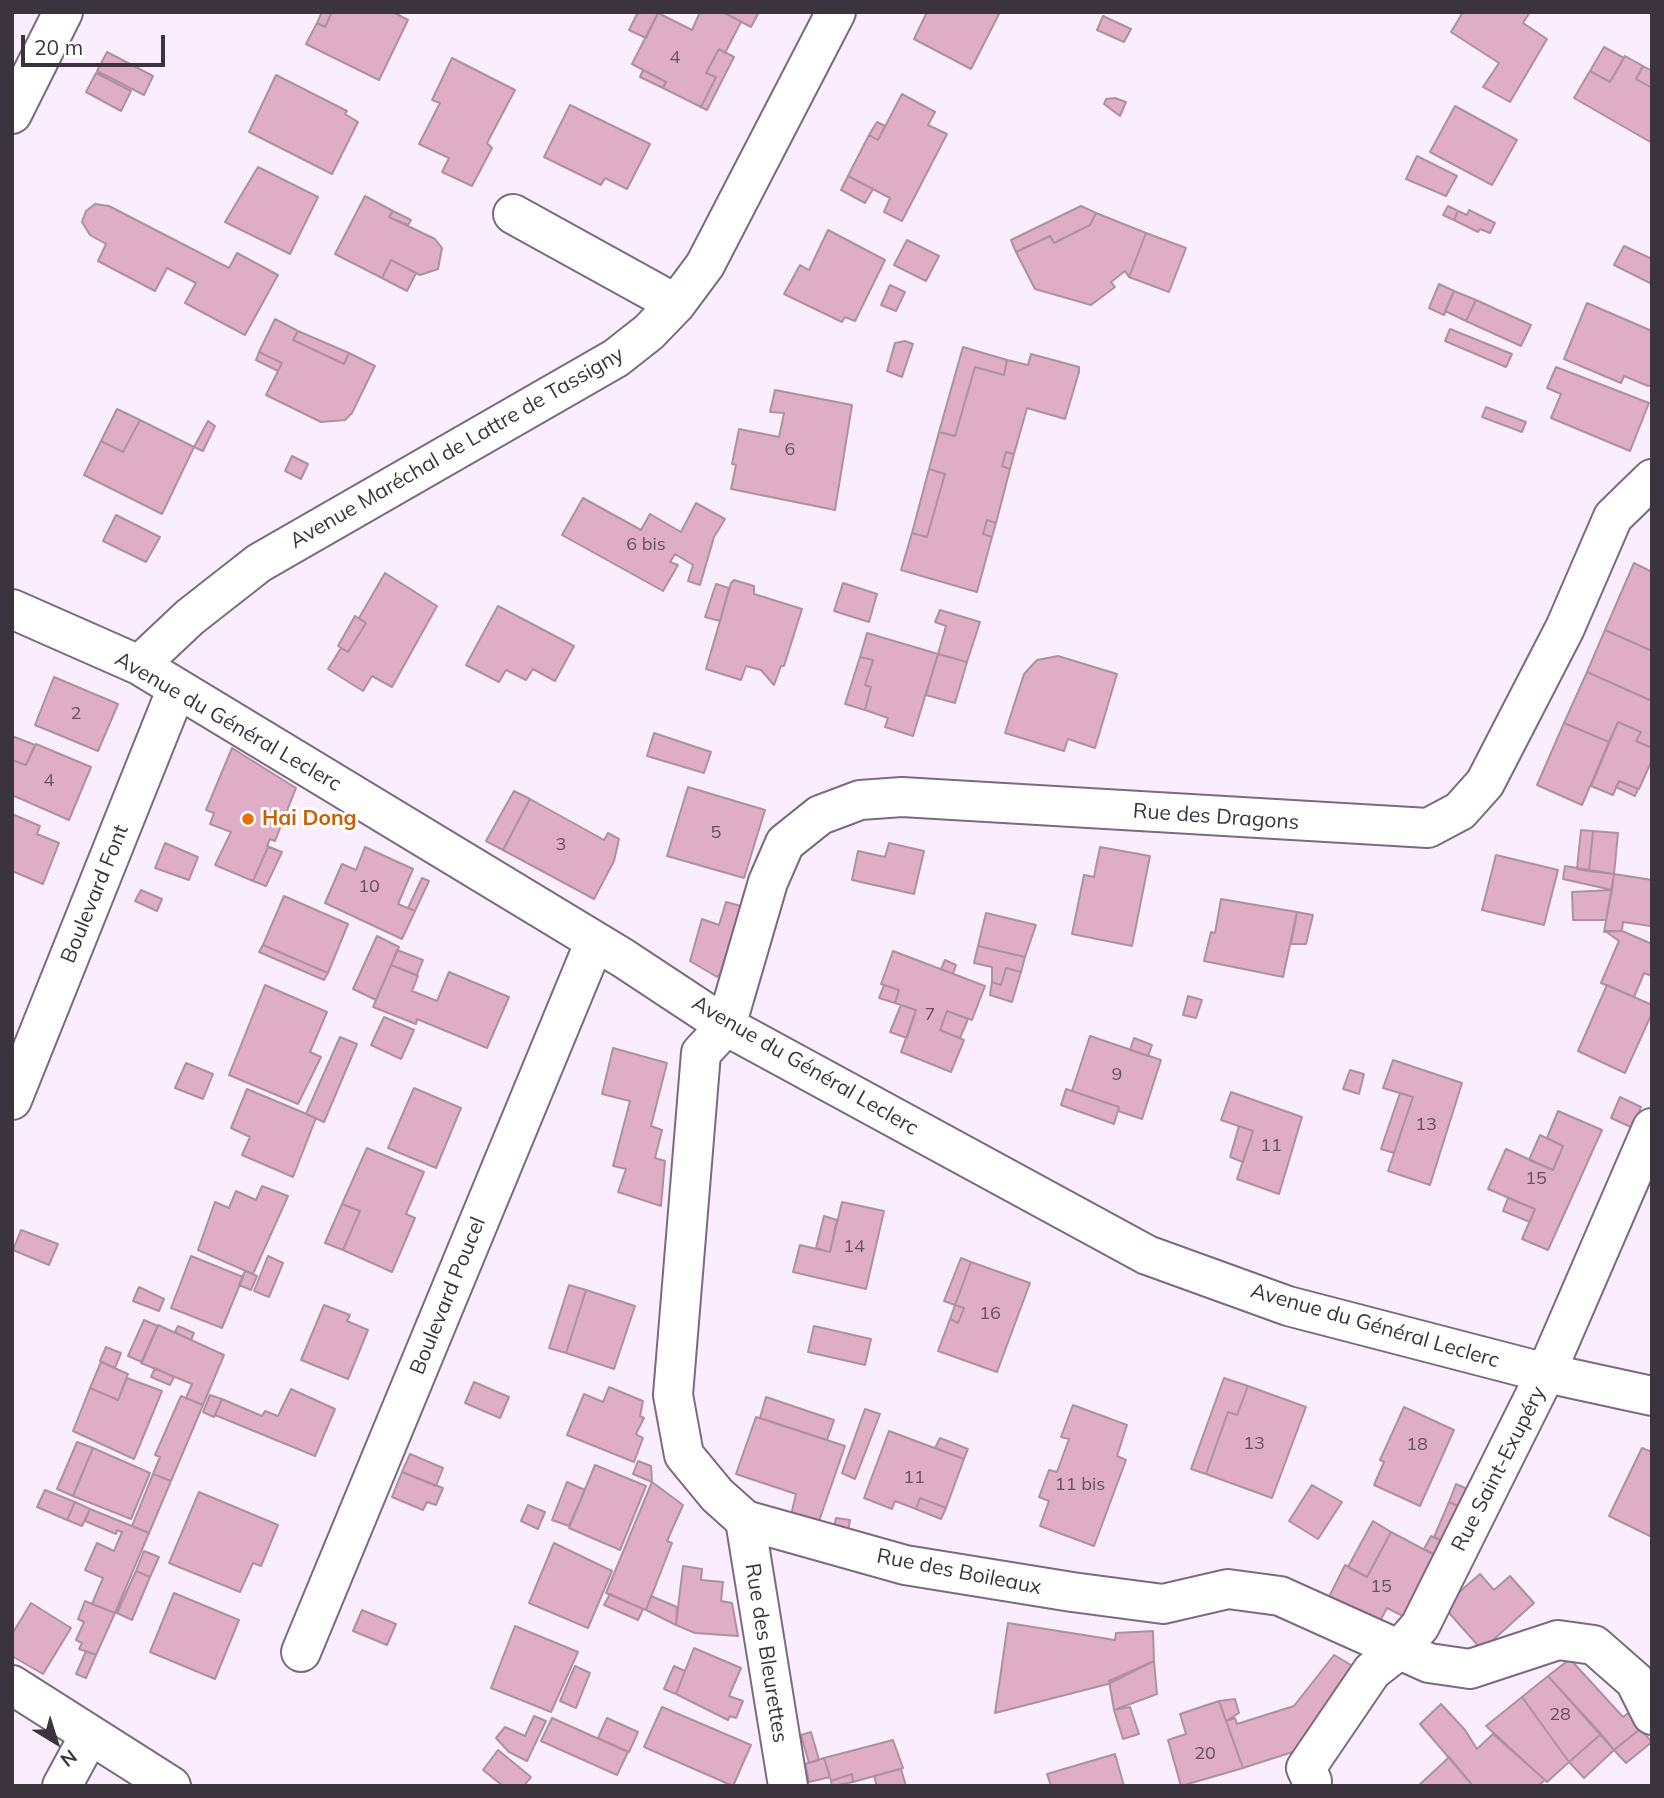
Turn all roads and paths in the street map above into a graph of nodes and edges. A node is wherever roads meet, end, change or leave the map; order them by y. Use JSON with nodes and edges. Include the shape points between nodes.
{"nodes":[{"id":1,"x":63,"y":12,"type":"edge"},
{"id":2,"x":836,"y":12,"type":"edge"},
{"id":3,"x":12,"y":114,"type":"edge"},
{"id":4,"x":513,"y":214,"type":"dead end"},
{"id":5,"x":676,"y":304,"type":"junction"},
{"id":6,"x":1652,"y":479,"type":"edge"},
{"id":7,"x":12,"y":609,"type":"edge"},
{"id":8,"x":139,"y":666,"type":"junction"},
{"id":9,"x":177,"y":688,"type":"junction"},
{"id":10,"x":595,"y":941,"type":"junction"},
{"id":11,"x":726,"y":1026,"type":"junction"},
{"id":12,"x":12,"y":1100,"type":"edge"},
{"id":13,"x":1652,"y":1128,"type":"edge"},
{"id":14,"x":1546,"y":1373,"type":"junction"},
{"id":15,"x":1652,"y":1396,"type":"edge"},
{"id":16,"x":745,"y":1520,"type":"junction"},
{"id":17,"x":1399,"y":1650,"type":"junction"},
{"id":18,"x":301,"y":1652,"type":"dead end"},
{"id":19,"x":12,"y":1685,"type":"edge"},
{"id":20,"x":1652,"y":1715,"type":"edge"},
{"id":21,"x":89,"y":1735,"type":"junction"},
{"id":22,"x":1312,"y":1781,"type":"dead end"},
{"id":23,"x":62,"y":1786,"type":"edge"},
{"id":24,"x":171,"y":1786,"type":"edge"},
{"id":25,"x":788,"y":1786,"type":"edge"}],
"edges":[{"from":1,"to":3,"type":"street"},
{"from":2,"to":5,"type":"street","name":"Avenue Maréchal de Lattre de Tassigny","via":[[705,265]]},
{"from":4,"to":5,"type":"street"},
{"from":5,"to":8,"type":"street","name":"Avenue Maréchal de Lattre de Tassigny","via":[[616,358],[259,563],[190,617]]},
{"from":6,"to":11,"type":"street","name":"Rue des Dragons","via":[[1613,517],[1565,628],[1485,783],[1460,811],[1428,828],[902,797],[860,800],[820,815],[785,843],[768,882]]},
{"from":7,"to":8,"type":"street","name":"Avenue du Général Leclerc"},
{"from":8,"to":9,"type":"street","name":"Avenue du Général Leclerc"},
{"from":9,"to":10,"type":"street","name":"Avenue du Général Leclerc"},
{"from":9,"to":12,"type":"street","name":"Boulevard Font"},
{"from":10,"to":11,"type":"street","name":"Avenue du Général Leclerc"},
{"from":10,"to":18,"type":"street","name":"Boulevard Poucel"},
{"from":11,"to":14,"type":"street","name":"Avenue du Général Leclerc","via":[[1147,1255],[1288,1306]]},
{"from":11,"to":16,"type":"street","name":"Rue des Boileaux","via":[[701,1053],[673,1395],[684,1455]]},
{"from":13,"to":14,"type":"street","name":"Rue Saint-Exupéry"},
{"from":14,"to":15,"type":"street","name":"Avenue du Général Leclerc"},
{"from":14,"to":17,"type":"street","name":"Rue Saint-Exupéry","via":[[1420,1626]]},
{"from":16,"to":17,"type":"street","name":"Rue des Boileaux","via":[[905,1565],[1072,1592],[1163,1604],[1228,1589],[1280,1596]]},
{"from":16,"to":25,"type":"street","name":"Rue des Bleurettes"},
{"from":17,"to":20,"type":"street","name":"Rue des Boileaux","via":[[1429,1663],[1470,1668],[1558,1640],[1594,1645],[1635,1681]]},
{"from":17,"to":22,"type":"street","name":"Rue Saint-Exupéry","via":[[1372,1671],[1306,1768]]},
{"from":19,"to":21,"type":"street"},
{"from":21,"to":23,"type":"street"},
{"from":21,"to":24,"type":"street"}]}
